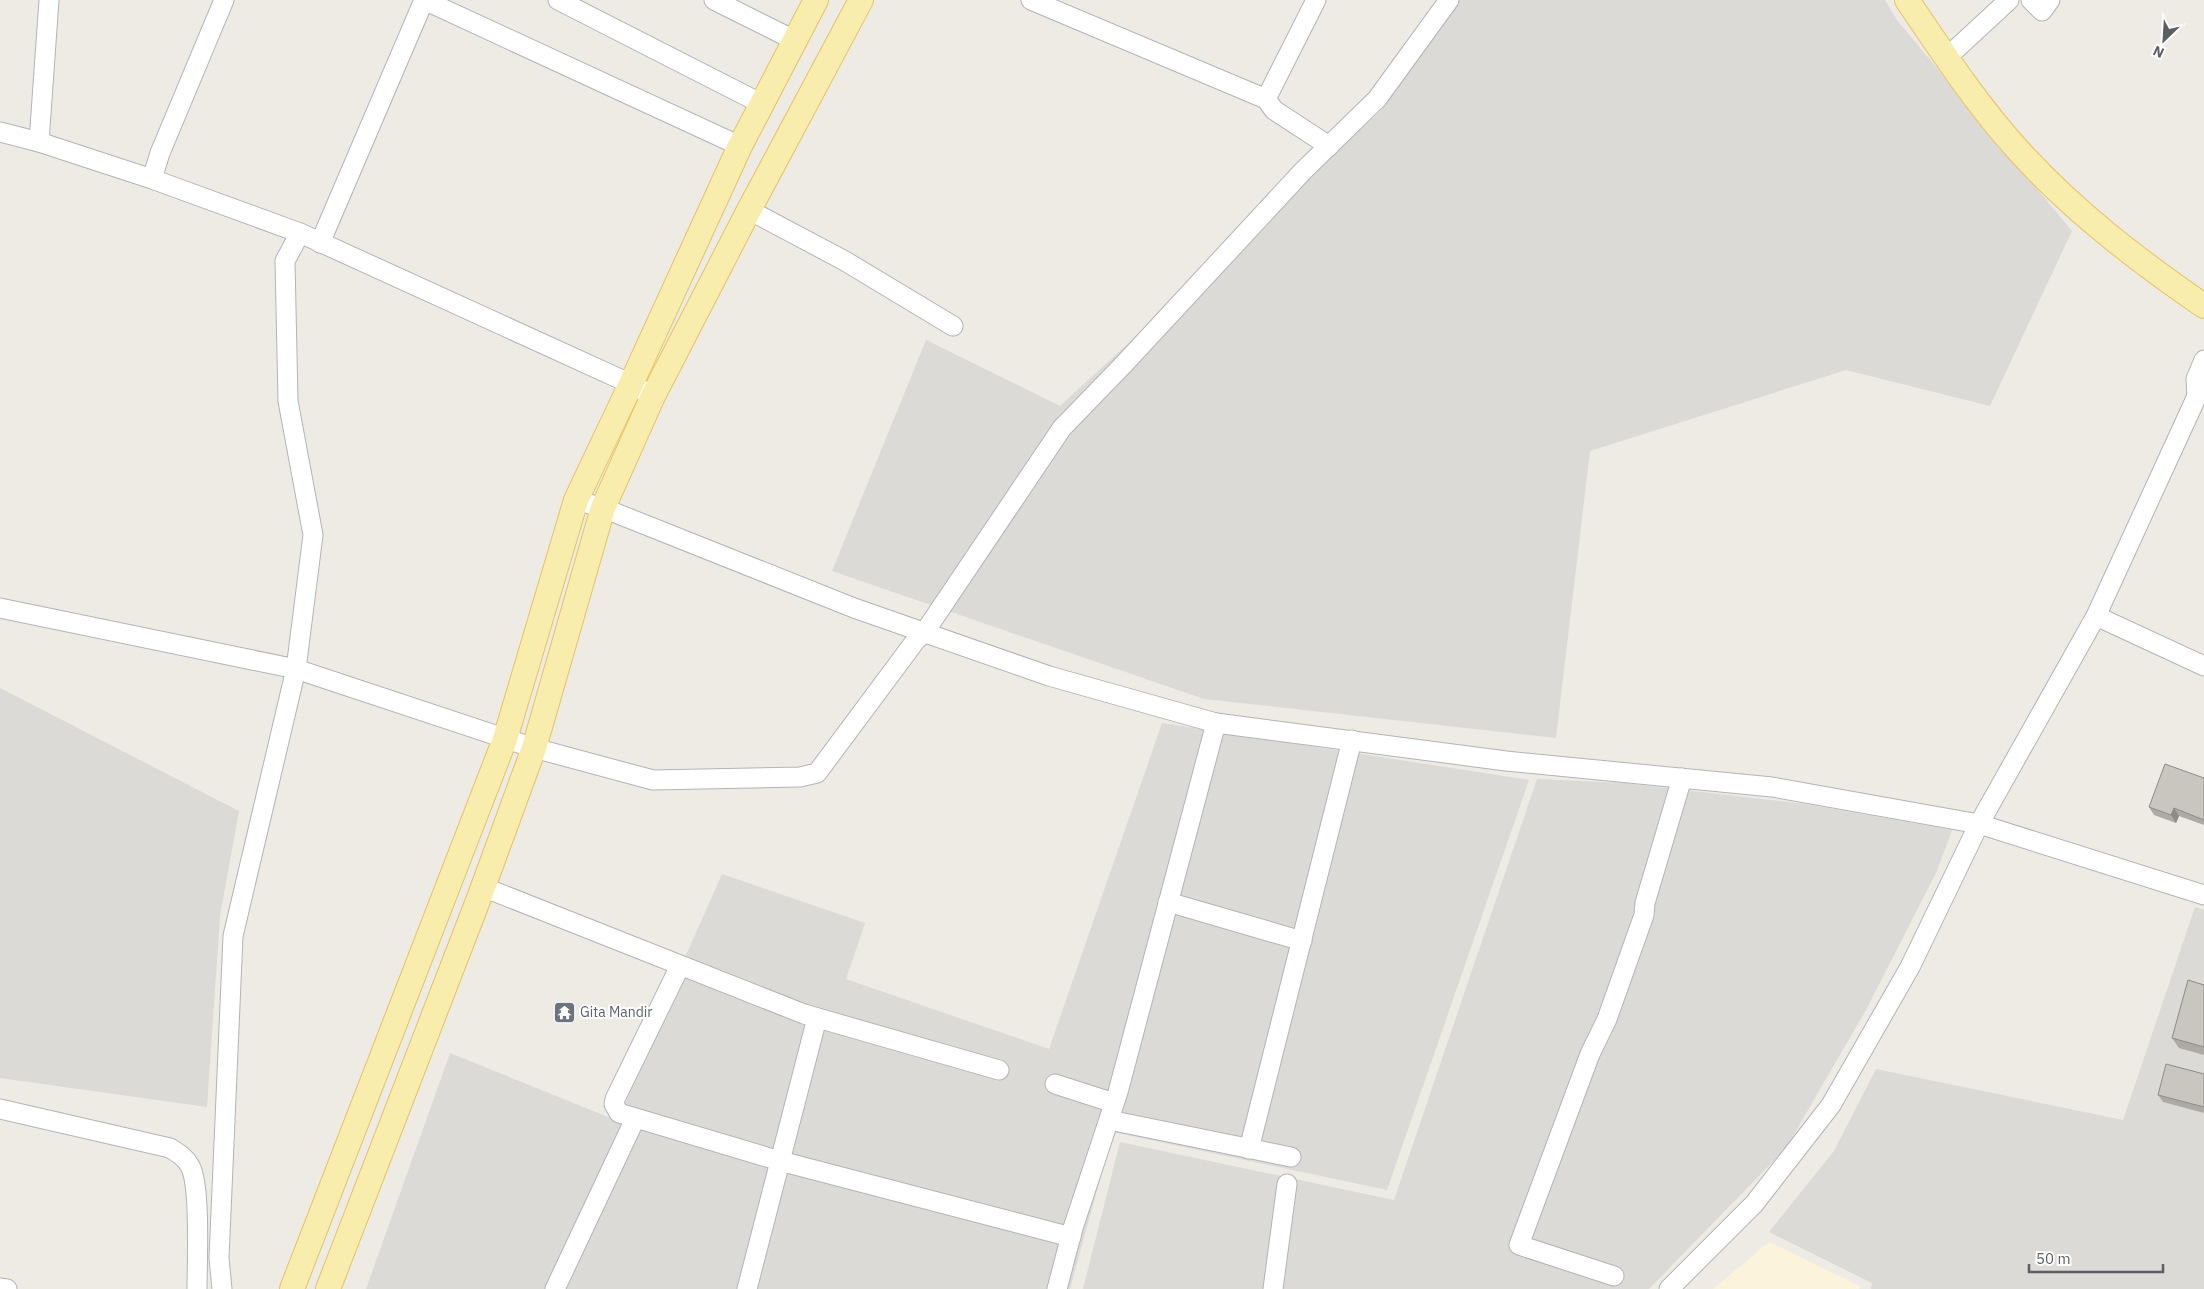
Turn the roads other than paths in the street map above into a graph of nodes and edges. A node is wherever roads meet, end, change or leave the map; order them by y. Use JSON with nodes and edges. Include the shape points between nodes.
{"nodes":[{"id":1,"x":49,"y":0,"type":"edge"},
{"id":2,"x":224,"y":0,"type":"edge"},
{"id":3,"x":424,"y":0,"type":"edge"},
{"id":4,"x":558,"y":0,"type":"edge"},
{"id":5,"x":714,"y":0,"type":"edge"},
{"id":6,"x":816,"y":0,"type":"edge"},
{"id":7,"x":861,"y":0,"type":"edge"},
{"id":8,"x":1031,"y":0,"type":"edge"},
{"id":9,"x":1316,"y":0,"type":"edge"},
{"id":10,"x":1449,"y":0,"type":"edge"},
{"id":11,"x":1907,"y":0,"type":"edge"},
{"id":12,"x":1923,"y":0,"type":"edge"},
{"id":13,"x":2009,"y":0,"type":"edge"},
{"id":14,"x":2031,"y":0,"type":"edge"},
{"id":15,"x":2050,"y":0,"type":"edge"},
{"id":16,"x":794,"y":40,"type":"junction"},
{"id":17,"x":1956,"y":49,"type":"junction"},
{"id":18,"x":1266,"y":99,"type":"junction"},
{"id":19,"x":762,"y":104,"type":"junction"},
{"id":20,"x":0,"y":132,"type":"edge"},
{"id":21,"x":39,"y":142,"type":"junction"},
{"id":22,"x":740,"y":146,"type":"junction"},
{"id":23,"x":1329,"y":146,"type":"junction"},
{"id":24,"x":152,"y":179,"type":"junction"},
{"id":25,"x":749,"y":210,"type":"junction"},
{"id":26,"x":300,"y":233,"type":"junction"},
{"id":27,"x":320,"y":243,"type":"junction"},
{"id":28,"x":2204,"y":287,"type":"edge"},
{"id":29,"x":2204,"y":306,"type":"edge"},
{"id":30,"x":953,"y":326,"type":"dead end"},
{"id":31,"x":2204,"y":360,"type":"edge"},
{"id":32,"x":631,"y":384,"type":"junction"},
{"id":33,"x":2201,"y":392,"type":"edge"},
{"id":34,"x":653,"y":396,"type":"junction"},
{"id":35,"x":576,"y":500,"type":"junction"},
{"id":36,"x":604,"y":508,"type":"junction"},
{"id":37,"x":0,"y":608,"type":"edge"},
{"id":38,"x":2096,"y":616,"type":"junction"},
{"id":39,"x":924,"y":633,"type":"junction"},
{"id":40,"x":2204,"y":666,"type":"edge"},
{"id":41,"x":296,"y":669,"type":"junction"},
{"id":42,"x":1216,"y":723,"type":"junction"},
{"id":43,"x":506,"y":739,"type":"junction"},
{"id":44,"x":1352,"y":740,"type":"junction"},
{"id":45,"x":534,"y":748,"type":"junction"},
{"id":46,"x":1682,"y":778,"type":"junction"},
{"id":47,"x":1979,"y":824,"type":"junction"},
{"id":48,"x":483,"y":888,"type":"junction"},
{"id":49,"x":2204,"y":895,"type":"edge"},
{"id":50,"x":1168,"y":902,"type":"junction"},
{"id":51,"x":1302,"y":941,"type":"junction"},
{"id":52,"x":680,"y":966,"type":"junction"},
{"id":53,"x":816,"y":1018,"type":"junction"},
{"id":54,"x":999,"y":1070,"type":"dead end"},
{"id":55,"x":1055,"y":1084,"type":"dead end"},
{"id":56,"x":0,"y":1109,"type":"edge"},
{"id":57,"x":1111,"y":1112,"type":"junction"},
{"id":58,"x":634,"y":1119,"type":"junction"},
{"id":59,"x":1249,"y":1149,"type":"junction"},
{"id":60,"x":1291,"y":1157,"type":"dead end"},
{"id":61,"x":780,"y":1161,"type":"junction"},
{"id":62,"x":1287,"y":1184,"type":"dead end"},
{"id":63,"x":1071,"y":1237,"type":"junction"},
{"id":64,"x":1614,"y":1276,"type":"dead end"},
{"id":65,"x":0,"y":1288,"type":"edge"},
{"id":66,"x":7,"y":1289,"type":"edge"},
{"id":67,"x":197,"y":1289,"type":"edge"},
{"id":68,"x":222,"y":1289,"type":"edge"},
{"id":69,"x":292,"y":1289,"type":"edge"},
{"id":70,"x":328,"y":1289,"type":"edge"},
{"id":71,"x":555,"y":1289,"type":"edge"},
{"id":72,"x":747,"y":1289,"type":"edge"},
{"id":73,"x":1057,"y":1289,"type":"edge"},
{"id":74,"x":1274,"y":1289,"type":"edge"},
{"id":75,"x":1669,"y":1289,"type":"edge"}],
"edges":[{"from":1,"to":21,"type":"street"},
{"from":2,"to":24,"type":"street"},
{"from":3,"to":22,"type":"street"},
{"from":3,"to":27,"type":"street"},
{"from":4,"to":19,"type":"street"},
{"from":5,"to":16,"type":"street"},
{"from":6,"to":16,"type":"main road"},
{"from":7,"to":25,"type":"main road"},
{"from":8,"to":18,"type":"street"},
{"from":9,"to":18,"type":"street"},
{"from":10,"to":23,"type":"street","via":[[1377,99]]},
{"from":11,"to":29,"type":"main road","via":[[2017,150],[2096,226]]},
{"from":12,"to":17,"type":"main road"},
{"from":13,"to":17,"type":"street"},
{"from":14,"to":15,"type":"street","via":[[2042,11]]},
{"from":16,"to":19,"type":"main road"},
{"from":17,"to":28,"type":"main road","via":[[2027,141],[2104,216]]},
{"from":18,"to":23,"type":"street","via":[[1274,110]]},
{"from":19,"to":22,"type":"main road"},
{"from":20,"to":21,"type":"street"},
{"from":21,"to":24,"type":"street"},
{"from":22,"to":32,"type":"main road"},
{"from":23,"to":39,"type":"street","via":[[1062,428]]},
{"from":24,"to":26,"type":"street"},
{"from":25,"to":30,"type":"street","via":[[845,261]]},
{"from":25,"to":34,"type":"main road"},
{"from":26,"to":27,"type":"street"},
{"from":26,"to":41,"type":"street","via":[[286,261],[288,401],[313,535]]},
{"from":27,"to":32,"type":"street"},
{"from":31,"to":33,"type":"street","via":[[2196,379]]},
{"from":32,"to":34,"type":"street"},
{"from":32,"to":35,"type":"main road"},
{"from":33,"to":38,"type":"street"},
{"from":34,"to":36,"type":"main road"},
{"from":35,"to":36,"type":"street"},
{"from":35,"to":43,"type":"main road"},
{"from":36,"to":39,"type":"street"},
{"from":36,"to":45,"type":"main road"},
{"from":37,"to":41,"type":"street"},
{"from":38,"to":40,"type":"street"},
{"from":38,"to":47,"type":"street"},
{"from":39,"to":42,"type":"street","via":[[1048,676]]},
{"from":39,"to":45,"type":"street","via":[[817,773],[653,780]]},
{"from":41,"to":43,"type":"street"},
{"from":41,"to":68,"type":"street","via":[[233,936],[219,1249]]},
{"from":42,"to":44,"type":"street"},
{"from":42,"to":50,"type":"street"},
{"from":43,"to":45,"type":"street"},
{"from":43,"to":69,"type":"main road"},
{"from":44,"to":46,"type":"street","via":[[1506,761]]},
{"from":44,"to":51,"type":"street"},
{"from":45,"to":48,"type":"main road"},
{"from":46,"to":47,"type":"street","via":[[1772,787]]},
{"from":46,"to":64,"type":"street","via":[[1645,902],[1644,915],[1519,1245]]},
{"from":47,"to":49,"type":"street"},
{"from":47,"to":75,"type":"street","via":[[1910,967],[1831,1105],[1754,1204]]},
{"from":48,"to":52,"type":"street"},
{"from":48,"to":70,"type":"main road"},
{"from":50,"to":51,"type":"street"},
{"from":50,"to":57,"type":"street"},
{"from":51,"to":59,"type":"street"},
{"from":52,"to":53,"type":"street"},
{"from":52,"to":58,"type":"street","via":[[614,1104],[619,1113]]},
{"from":53,"to":54,"type":"street"},
{"from":53,"to":61,"type":"street"},
{"from":55,"to":57,"type":"street"},
{"from":56,"to":67,"type":"street","via":[[170,1148],[183,1156],[191,1167],[196,1187]]},
{"from":57,"to":59,"type":"street"},
{"from":57,"to":63,"type":"street"},
{"from":58,"to":61,"type":"street"},
{"from":58,"to":71,"type":"street"},
{"from":59,"to":60,"type":"street"},
{"from":61,"to":63,"type":"street"},
{"from":61,"to":72,"type":"street"},
{"from":62,"to":74,"type":"street"},
{"from":63,"to":73,"type":"street"},
{"from":65,"to":66,"type":"street"}]}
